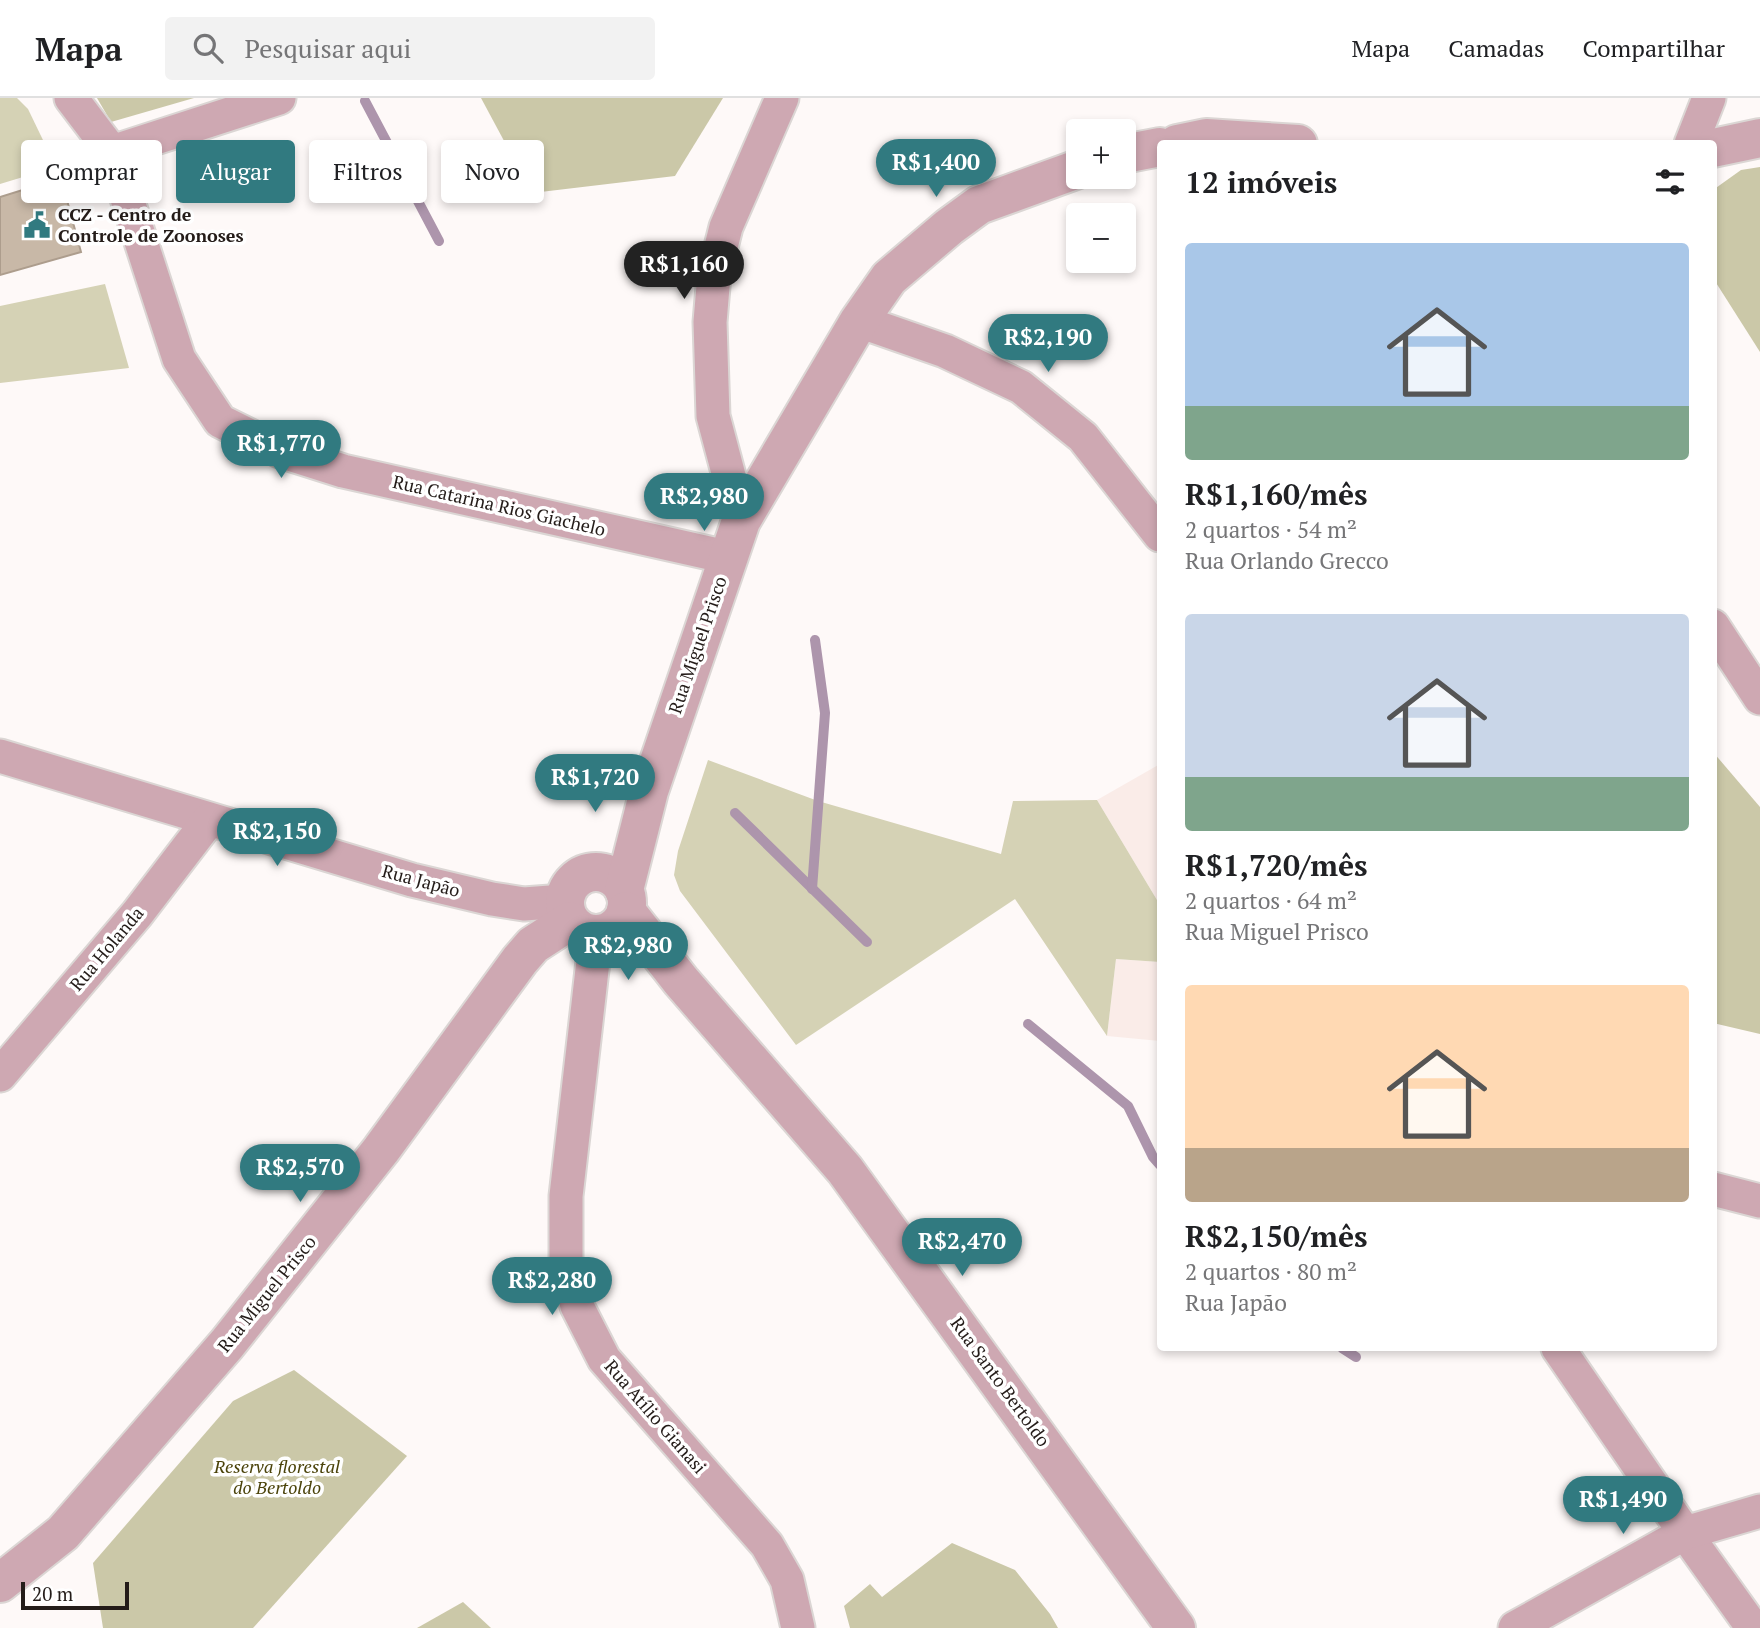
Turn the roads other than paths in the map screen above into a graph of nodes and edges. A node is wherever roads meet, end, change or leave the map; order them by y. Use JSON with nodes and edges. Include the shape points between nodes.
{"nodes":[{"id":1,"x":71,"y":98,"type":"edge"},
{"id":2,"x":279,"y":98,"type":"edge"},
{"id":3,"x":782,"y":98,"type":"edge"},
{"id":4,"x":1709,"y":98,"type":"edge"},
{"id":5,"x":1760,"y":138,"type":"edge"},
{"id":6,"x":104,"y":140,"type":"edge"},
{"id":7,"x":150,"y":140,"type":"edge"},
{"id":8,"x":1197,"y":140,"type":"edge"},
{"id":9,"x":1237,"y":140,"type":"edge"},
{"id":10,"x":1693,"y":140,"type":"edge"},
{"id":11,"x":1717,"y":147,"type":"edge"},
{"id":12,"x":1157,"y":148,"type":"edge"},
{"id":13,"x":1136,"y":152,"type":"edge"},
{"id":14,"x":1066,"y":173,"type":"edge"},
{"id":15,"x":130,"y":203,"type":"edge"},
{"id":16,"x":859,"y":321,"type":"junction"},
{"id":17,"x":741,"y":522,"type":"junction"},
{"id":18,"x":1157,"y":531,"type":"edge"},
{"id":19,"x":727,"y":557,"type":"junction"},
{"id":20,"x":1717,"y":632,"type":"edge"},
{"id":21,"x":1760,"y":698,"type":"edge"},
{"id":22,"x":0,"y":757,"type":"edge"},
{"id":23,"x":649,"y":791,"type":"junction"},
{"id":24,"x":209,"y":820,"type":"junction"},
{"id":25,"x":590,"y":872,"type":"joint"},
{"id":26,"x":598,"y":915,"type":"junction"},
{"id":27,"x":0,"y":1075,"type":"edge"},
{"id":28,"x":1717,"y":1190,"type":"edge"},
{"id":29,"x":1760,"y":1201,"type":"edge"},
{"id":30,"x":1560,"y":1351,"type":"edge"},
{"id":31,"x":1760,"y":1511,"type":"edge"},
{"id":32,"x":63,"y":1533,"type":"junction"},
{"id":33,"x":1685,"y":1533,"type":"junction"},
{"id":34,"x":0,"y":1547,"type":"edge"},
{"id":35,"x":0,"y":1583,"type":"edge"},
{"id":36,"x":799,"y":1628,"type":"edge"},
{"id":37,"x":1176,"y":1628,"type":"edge"},
{"id":38,"x":1515,"y":1628,"type":"edge"},
{"id":39,"x":1753,"y":1628,"type":"edge"}],
"edges":[{"from":1,"to":6,"type":"street","name":"Rua Catarina Rios Giachelo"},
{"from":2,"to":7,"type":"street"},
{"from":3,"to":17,"type":"street","via":[[726,227],[713,286],[713,416]]},
{"from":4,"to":10,"type":"street"},
{"from":5,"to":11,"type":"street"},
{"from":8,"to":9,"type":"street"},
{"from":12,"to":13,"type":"street"},
{"from":14,"to":16,"type":"street","name":"Rua Miguel Prisco","via":[[979,205],[889,278]]},
{"from":15,"to":19,"type":"street","name":"Rua Catarina Rios Giachelo","via":[[180,359],[220,421],[280,451],[343,471]]},
{"from":16,"to":17,"type":"street","name":"Rua Miguel Prisco"},
{"from":16,"to":18,"type":"street","via":[[945,351],[1021,387],[1083,437]]},
{"from":17,"to":19,"type":"street","name":"Rua Miguel Prisco"},
{"from":19,"to":23,"type":"street","name":"Rua Miguel Prisco"},
{"from":20,"to":21,"type":"street"},
{"from":22,"to":24,"type":"street","name":"Rua Japão"},
{"from":23,"to":25,"type":"street","name":"Rua Miguel Prisco"},
{"from":23,"to":26,"type":"street","name":"Rua Miguel Prisco"},
{"from":24,"to":26,"type":"street","name":"Rua Japão","via":[[412,880],[492,899]]},
{"from":24,"to":27,"type":"street","name":"Rua Holanda","via":[[137,914]]},
{"from":25,"to":26,"type":"street","name":"Rua Santo Bertoldo","via":[[611,875]]},
{"from":26,"to":32,"type":"street","name":"Rua Miguel Prisco","via":[[533,945],[520,960],[381,1150],[228,1344]]},
{"from":26,"to":36,"type":"street","name":"Rua Atílio Gianasi","via":[[566,1196],[566,1261],[577,1306],[604,1359],[767,1545],[787,1580]]},
{"from":26,"to":37,"type":"street","name":"Rua Santo Bertoldo","via":[[681,981],[845,1170]]},
{"from":28,"to":29,"type":"street"},
{"from":30,"to":33,"type":"street"},
{"from":31,"to":33,"type":"street"},
{"from":32,"to":34,"type":"street"},
{"from":32,"to":35,"type":"street","name":"Rua Miguel Prisco"},
{"from":33,"to":38,"type":"street"},
{"from":33,"to":39,"type":"street"}]}
